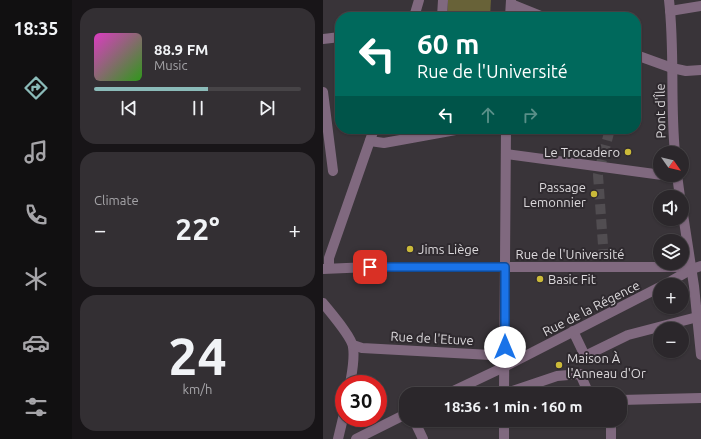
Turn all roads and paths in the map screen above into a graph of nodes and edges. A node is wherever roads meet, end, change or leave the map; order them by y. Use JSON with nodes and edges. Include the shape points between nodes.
{"nodes":[{"id":1,"x":419,"y":0,"type":"edge"},
{"id":2,"x":443,"y":0,"type":"edge"},
{"id":3,"x":669,"y":0,"type":"edge"},
{"id":4,"x":511,"y":2,"type":"edge"},
{"id":5,"x":701,"y":6,"type":"edge"},
{"id":6,"x":670,"y":11,"type":"junction"},
{"id":7,"x":415,"y":12,"type":"edge"},
{"id":8,"x":442,"y":12,"type":"edge"},
{"id":9,"x":510,"y":12,"type":"edge"},
{"id":10,"x":532,"y":12,"type":"edge"},
{"id":11,"x":335,"y":38,"type":"edge"},
{"id":12,"x":323,"y":39,"type":"edge"},
{"id":13,"x":641,"y":57,"type":"edge"},
{"id":14,"x":672,"y":68,"type":"junction"},
{"id":15,"x":701,"y":70,"type":"edge"},
{"id":16,"x":323,"y":92,"type":"edge"},
{"id":17,"x":372,"y":134,"type":"edge"},
{"id":18,"x":434,"y":134,"type":"edge"},
{"id":19,"x":506,"y":134,"type":"edge"},
{"id":20,"x":370,"y":141,"type":"junction"},
{"id":21,"x":674,"y":146,"type":"edge"},
{"id":22,"x":506,"y":154,"type":"junction"},
{"id":23,"x":333,"y":171,"type":"dead end"},
{"id":24,"x":653,"y":173,"type":"edge"},
{"id":25,"x":686,"y":226,"type":"edge"},
{"id":26,"x":505,"y":267,"type":"junction"},
{"id":27,"x":696,"y":268,"type":"edge"},
{"id":28,"x":326,"y":269,"type":"edge"},
{"id":29,"x":677,"y":278,"type":"edge"},
{"id":30,"x":697,"y":286,"type":"edge"},
{"id":31,"x":653,"y":291,"type":"edge"},
{"id":32,"x":323,"y":303,"type":"edge"},
{"id":33,"x":699,"y":317,"type":"edge"},
{"id":34,"x":573,"y":331,"type":"junction"},
{"id":35,"x":353,"y":345,"type":"junction"},
{"id":36,"x":701,"y":355,"type":"edge"},
{"id":37,"x":585,"y":356,"type":"junction"},
{"id":38,"x":505,"y":367,"type":"junction"},
{"id":39,"x":580,"y":374,"type":"junction"},
{"id":40,"x":351,"y":375,"type":"edge"},
{"id":41,"x":462,"y":387,"type":"edge"},
{"id":42,"x":504,"y":387,"type":"edge"},
{"id":43,"x":525,"y":387,"type":"edge"},
{"id":44,"x":586,"y":387,"type":"edge"},
{"id":45,"x":701,"y":398,"type":"edge"},
{"id":46,"x":627,"y":400,"type":"edge"},
{"id":47,"x":399,"y":418,"type":"edge"},
{"id":48,"x":341,"y":427,"type":"edge"},
{"id":49,"x":417,"y":427,"type":"edge"},
{"id":50,"x":504,"y":427,"type":"edge"},
{"id":51,"x":611,"y":427,"type":"edge"},
{"id":52,"x":338,"y":439,"type":"edge"},
{"id":53,"x":356,"y":439,"type":"edge"},
{"id":54,"x":423,"y":439,"type":"edge"},
{"id":55,"x":504,"y":439,"type":"edge"},
{"id":56,"x":611,"y":439,"type":"edge"}],
"edges":[{"from":1,"to":7,"type":"street"},
{"from":2,"to":8,"type":"street"},
{"from":3,"to":6,"type":"street","name":"Pont d'Île"},
{"from":4,"to":9,"type":"street"},
{"from":4,"to":10,"type":"street"},
{"from":5,"to":6,"type":"street"},
{"from":6,"to":14,"type":"street","name":"Pont d'Île"},
{"from":11,"to":12,"type":"street"},
{"from":13,"to":14,"type":"street"},
{"from":14,"to":15,"type":"street","via":[[686,71]]},
{"from":14,"to":21,"type":"street","name":"Pont d'Île"},
{"from":16,"to":23,"type":"street"},
{"from":17,"to":20,"type":"street"},
{"from":18,"to":20,"type":"street","via":[[384,143]]},
{"from":19,"to":22,"type":"street"},
{"from":20,"to":28,"type":"street"},
{"from":22,"to":24,"type":"street"},
{"from":22,"to":26,"type":"street"},
{"from":25,"to":27,"type":"street"},
{"from":26,"to":27,"type":"street","name":"Rue de l'Université","via":[[604,263]]},
{"from":26,"to":28,"type":"street","name":"Rue de l'Université"},
{"from":26,"to":38,"type":"street"},
{"from":27,"to":29,"type":"street"},
{"from":27,"to":30,"type":"street"},
{"from":30,"to":33,"type":"street"},
{"from":31,"to":34,"type":"street","name":"Rue de la Régence"},
{"from":32,"to":35,"type":"street"},
{"from":33,"to":36,"type":"street"},
{"from":33,"to":37,"type":"street","via":[[628,335]]},
{"from":34,"to":37,"type":"street"},
{"from":34,"to":38,"type":"street","name":"Rue de la Régence"},
{"from":35,"to":38,"type":"street","name":"Rue de l'Etuve","via":[[362,348],[491,354]]},
{"from":35,"to":40,"type":"street"},
{"from":37,"to":39,"type":"street"},
{"from":38,"to":41,"type":"street","name":"Rue de la Régence"},
{"from":38,"to":42,"type":"street"},
{"from":39,"to":43,"type":"street","via":[[557,376]]},
{"from":39,"to":44,"type":"street"},
{"from":45,"to":46,"type":"street"},
{"from":47,"to":53,"type":"street"},
{"from":48,"to":52,"type":"street"},
{"from":49,"to":54,"type":"street"},
{"from":50,"to":55,"type":"street"},
{"from":51,"to":56,"type":"street"}]}
